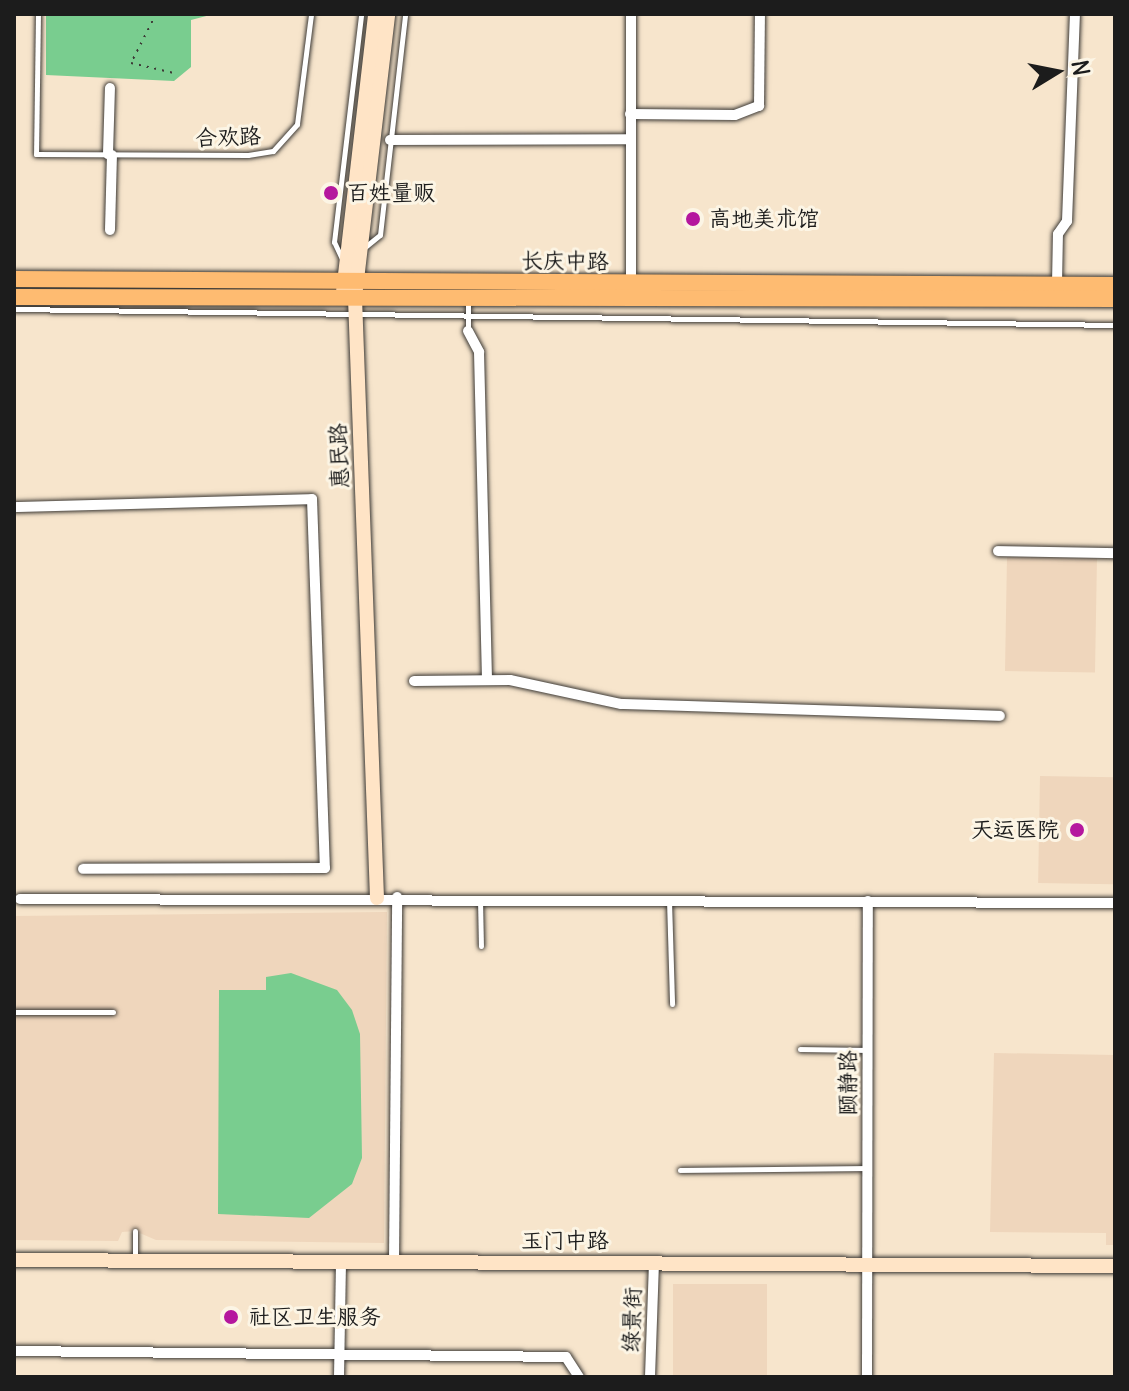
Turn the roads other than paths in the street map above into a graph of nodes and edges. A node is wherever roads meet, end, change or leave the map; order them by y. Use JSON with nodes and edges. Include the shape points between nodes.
{"nodes":[{"id":1,"x":38,"y":14,"type":"edge"},
{"id":2,"x":311,"y":14,"type":"edge"},
{"id":3,"x":361,"y":14,"type":"edge"},
{"id":4,"x":375,"y":14,"type":"edge"},
{"id":5,"x":388,"y":14,"type":"edge"},
{"id":6,"x":405,"y":14,"type":"edge"},
{"id":7,"x":631,"y":14,"type":"edge"},
{"id":8,"x":760,"y":14,"type":"edge"},
{"id":9,"x":1075,"y":14,"type":"edge"},
{"id":10,"x":110,"y":88,"type":"dead end"},
{"id":11,"x":630,"y":114,"type":"junction"},
{"id":12,"x":629,"y":139,"type":"junction"},
{"id":13,"x":390,"y":140,"type":"junction"},
{"id":14,"x":110,"y":155,"type":"junction"},
{"id":15,"x":110,"y":230,"type":"dead end"},
{"id":16,"x":361,"y":250,"type":"junction"},
{"id":17,"x":14,"y":279,"type":"edge"},
{"id":18,"x":631,"y":284,"type":"junction"},
{"id":19,"x":1057,"y":284,"type":"junction"},
{"id":20,"x":349,"y":285,"type":"junction"},
{"id":21,"x":1115,"y":285,"type":"edge"},
{"id":22,"x":468,"y":290,"type":"junction"},
{"id":23,"x":14,"y":297,"type":"edge"},
{"id":24,"x":1115,"y":299,"type":"edge"},
{"id":25,"x":14,"y":309,"type":"edge"},
{"id":26,"x":356,"y":315,"type":"junction"},
{"id":27,"x":468,"y":316,"type":"junction"},
{"id":28,"x":1115,"y":325,"type":"edge"},
{"id":29,"x":468,"y":331,"type":"joint"},
{"id":30,"x":14,"y":507,"type":"edge"},
{"id":31,"x":998,"y":551,"type":"dead end"},
{"id":32,"x":1115,"y":553,"type":"edge"},
{"id":33,"x":487,"y":680,"type":"junction"},
{"id":34,"x":414,"y":681,"type":"dead end"},
{"id":35,"x":1000,"y":716,"type":"dead end"},
{"id":36,"x":83,"y":869,"type":"dead end"},
{"id":37,"x":397,"y":897,"type":"junction"},
{"id":38,"x":377,"y":898,"type":"junction"},
{"id":39,"x":480,"y":898,"type":"junction"},
{"id":40,"x":20,"y":899,"type":"dead end"},
{"id":41,"x":669,"y":899,"type":"junction"},
{"id":42,"x":868,"y":901,"type":"junction"},
{"id":43,"x":1115,"y":903,"type":"edge"},
{"id":44,"x":481,"y":946,"type":"dead end"},
{"id":45,"x":672,"y":1004,"type":"dead end"},
{"id":46,"x":14,"y":1012,"type":"edge"},
{"id":47,"x":113,"y":1012,"type":"dead end"},
{"id":48,"x":800,"y":1049,"type":"dead end"},
{"id":49,"x":868,"y":1050,"type":"junction"},
{"id":50,"x":868,"y":1168,"type":"junction"},
{"id":51,"x":680,"y":1170,"type":"dead end"},
{"id":52,"x":135,"y":1231,"type":"dead end"},
{"id":53,"x":14,"y":1260,"type":"edge"},
{"id":54,"x":135,"y":1261,"type":"junction"},
{"id":55,"x":341,"y":1262,"type":"junction"},
{"id":56,"x":394,"y":1262,"type":"junction"},
{"id":57,"x":654,"y":1264,"type":"junction"},
{"id":58,"x":867,"y":1265,"type":"junction"},
{"id":59,"x":1115,"y":1266,"type":"edge"},
{"id":60,"x":14,"y":1351,"type":"edge"},
{"id":61,"x":340,"y":1355,"type":"junction"},
{"id":62,"x":339,"y":1377,"type":"edge"},
{"id":63,"x":579,"y":1377,"type":"edge"},
{"id":64,"x":650,"y":1377,"type":"edge"},
{"id":65,"x":867,"y":1377,"type":"edge"}],
"edges":[{"from":1,"to":14,"type":"lane","name":"合欢路","via":[[36,154]]},
{"from":2,"to":14,"type":"lane","name":"合欢路","via":[[297,124],[288,141],[248,155]]},
{"from":3,"to":20,"type":"lane","via":[[334,242]]},
{"from":4,"to":20,"type":"street","name":"惠民路"},
{"from":5,"to":16,"type":"street","name":"惠民路"},
{"from":6,"to":13,"type":"lane"},
{"from":7,"to":11,"type":"street"},
{"from":8,"to":11,"type":"street","via":[[759,106],[735,115]]},
{"from":9,"to":19,"type":"street","via":[[1067,221],[1058,234]]},
{"from":10,"to":14,"type":"street"},
{"from":11,"to":12,"type":"street"},
{"from":12,"to":13,"type":"street"},
{"from":12,"to":18,"type":"street"},
{"from":13,"to":16,"type":"lane","via":[[380,235]]},
{"from":14,"to":15,"type":"street"},
{"from":16,"to":20,"type":"street","name":"惠民路"},
{"from":17,"to":20,"type":"main road","name":"长庆中路"},
{"from":18,"to":19,"type":"main road","name":"长庆中路"},
{"from":18,"to":22,"type":"main road","name":"长庆中路"},
{"from":19,"to":21,"type":"main road","name":"长庆中路"},
{"from":20,"to":22,"type":"main road","name":"长庆中路"},
{"from":20,"to":23,"type":"main road","name":"长庆中路"},
{"from":20,"to":26,"type":"street","name":"惠民路"},
{"from":22,"to":24,"type":"main road","name":"长庆中路"},
{"from":22,"to":27,"type":"lane"},
{"from":25,"to":26,"type":"lane"},
{"from":26,"to":27,"type":"lane"},
{"from":26,"to":38,"type":"street","name":"惠民路"},
{"from":27,"to":28,"type":"lane"},
{"from":27,"to":29,"type":"lane"},
{"from":29,"to":33,"type":"street","via":[[479,352]]},
{"from":30,"to":36,"type":"street","via":[[312,499],[325,868]]},
{"from":31,"to":32,"type":"street"},
{"from":33,"to":34,"type":"street"},
{"from":33,"to":35,"type":"street","via":[[621,704]]},
{"from":37,"to":38,"type":"street"},
{"from":37,"to":39,"type":"street"},
{"from":37,"to":56,"type":"street"},
{"from":38,"to":40,"type":"street"},
{"from":39,"to":41,"type":"street"},
{"from":39,"to":44,"type":"lane"},
{"from":41,"to":42,"type":"street"},
{"from":41,"to":45,"type":"lane"},
{"from":42,"to":43,"type":"street"},
{"from":42,"to":49,"type":"street","name":"颐静路"},
{"from":46,"to":47,"type":"lane"},
{"from":48,"to":49,"type":"lane"},
{"from":49,"to":50,"type":"street","name":"颐静路"},
{"from":50,"to":51,"type":"lane"},
{"from":50,"to":58,"type":"street","name":"颐静路"},
{"from":52,"to":54,"type":"lane"},
{"from":53,"to":54,"type":"street","name":"玉门中路"},
{"from":54,"to":55,"type":"street","name":"玉门中路"},
{"from":55,"to":56,"type":"street","name":"玉门中路"},
{"from":55,"to":61,"type":"street"},
{"from":56,"to":57,"type":"street","name":"玉门中路"},
{"from":57,"to":58,"type":"street","name":"玉门中路"},
{"from":57,"to":64,"type":"street","name":"绿景街"},
{"from":58,"to":59,"type":"street","name":"玉门中路"},
{"from":58,"to":65,"type":"street","name":"颐静路"},
{"from":60,"to":61,"type":"street"},
{"from":61,"to":62,"type":"street"},
{"from":61,"to":63,"type":"street","via":[[566,1357]]}]}
